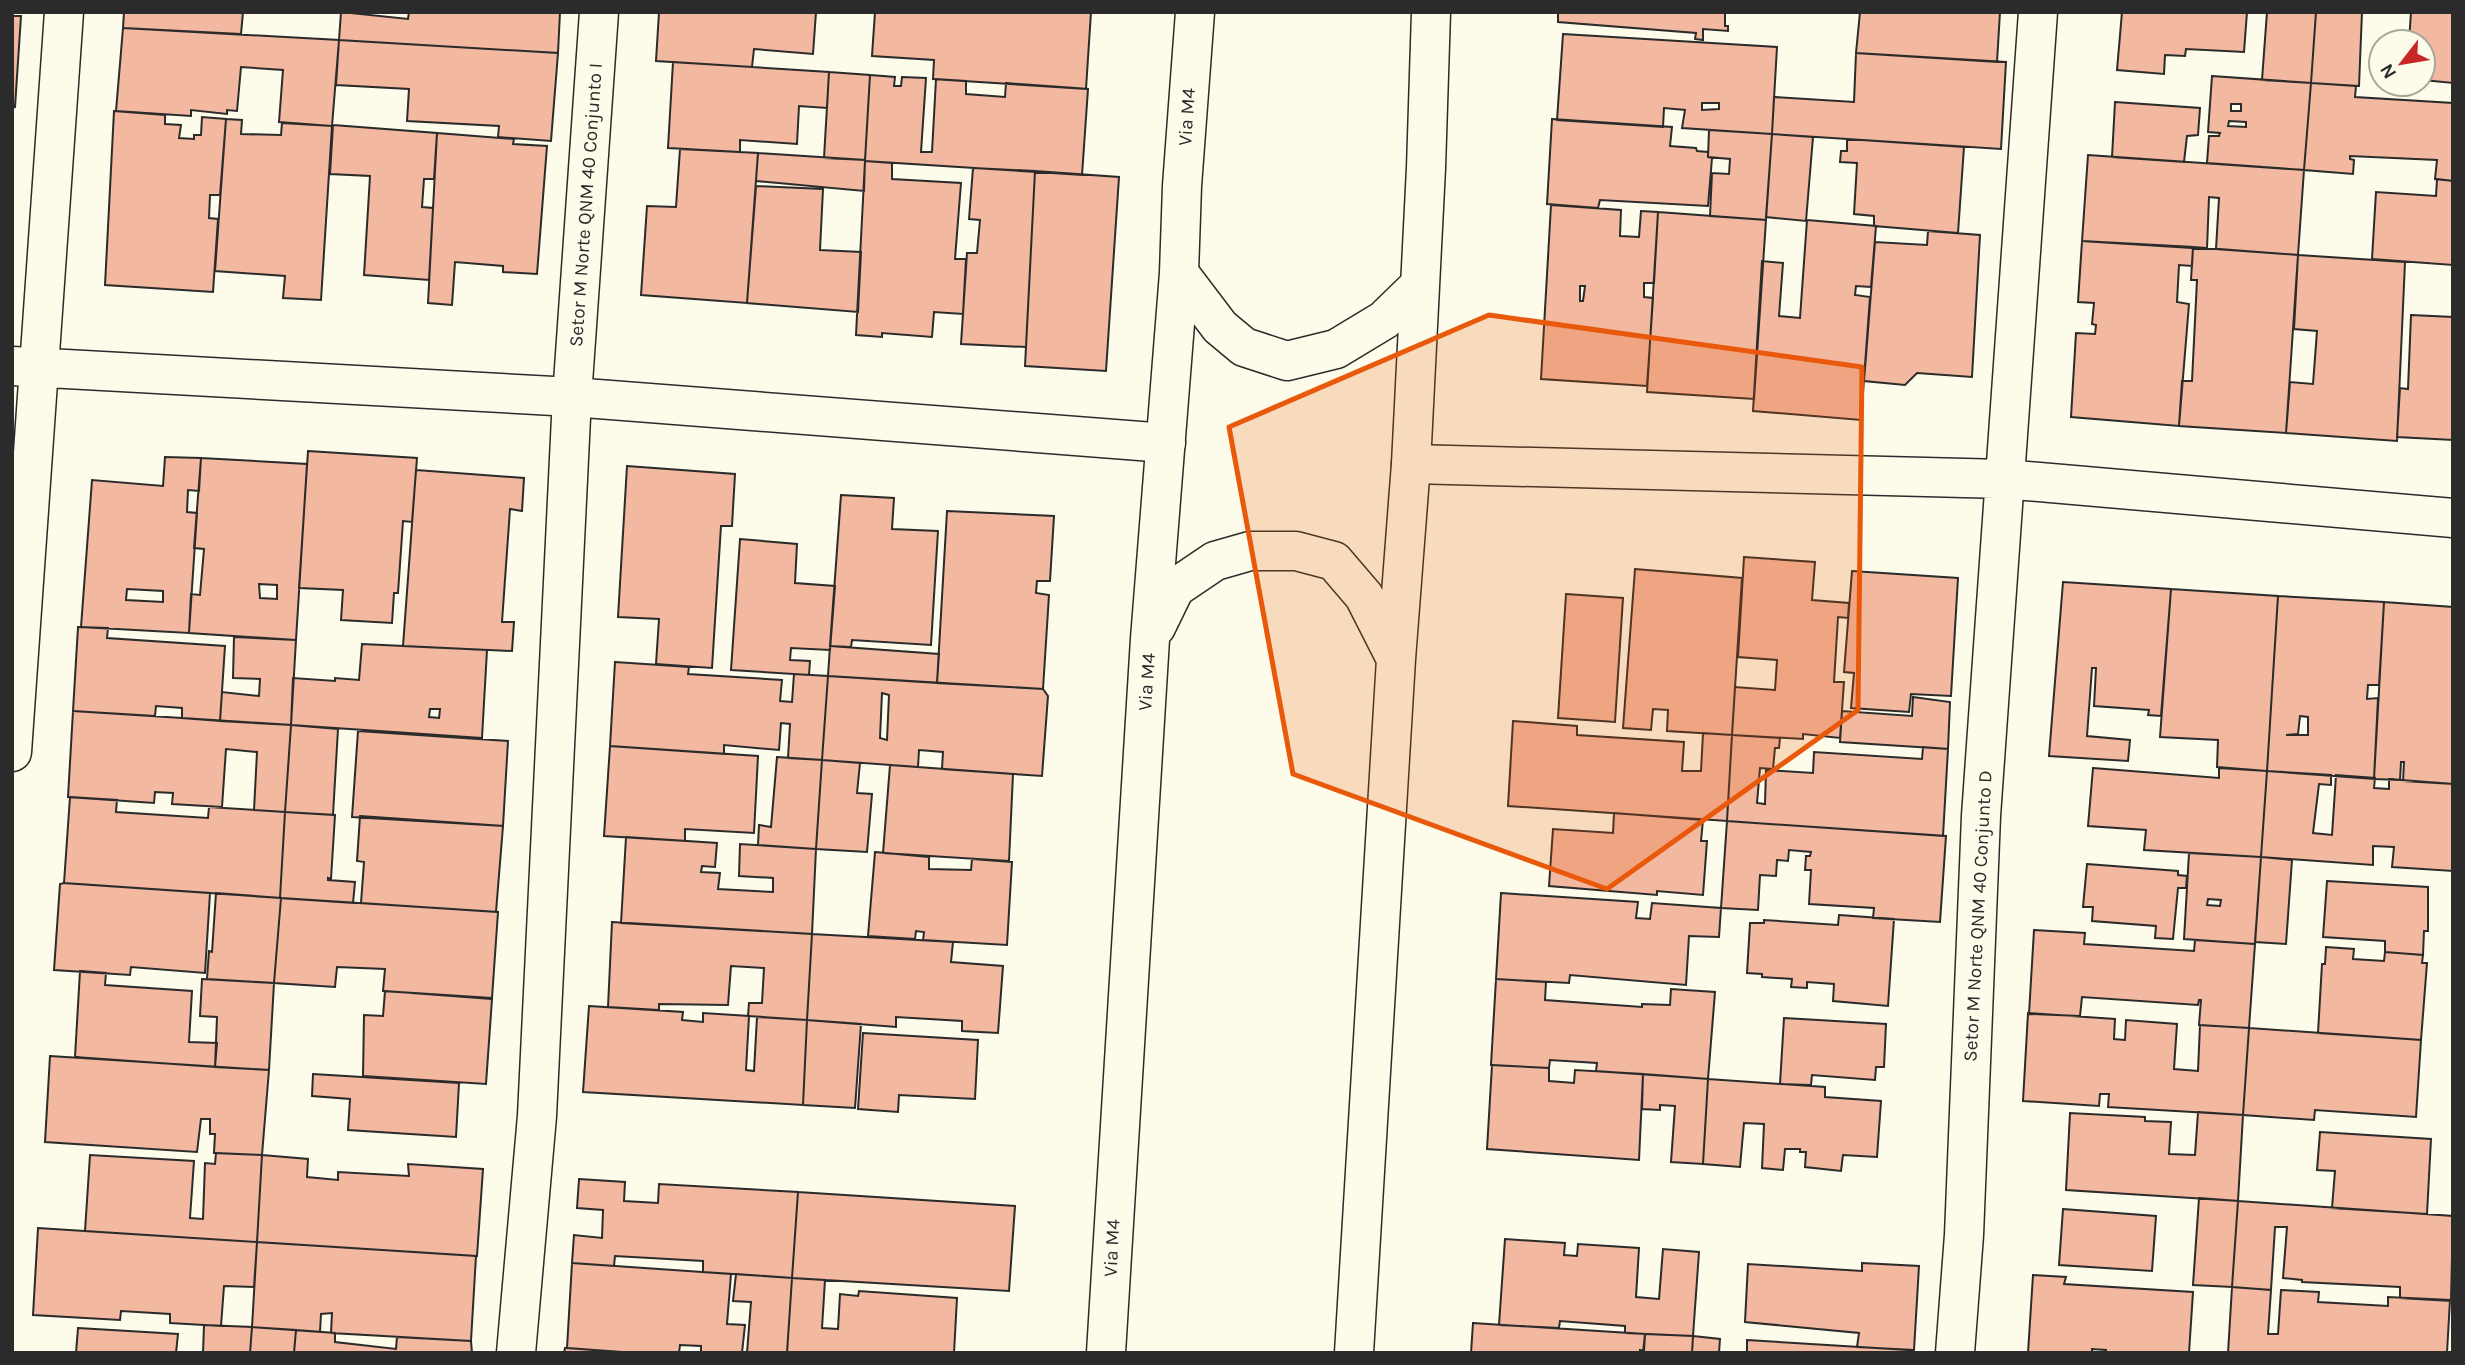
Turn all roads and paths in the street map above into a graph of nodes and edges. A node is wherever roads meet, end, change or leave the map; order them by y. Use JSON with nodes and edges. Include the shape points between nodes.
{"nodes":[{"id":1,"x":64,"y":12,"type":"edge"},
{"id":2,"x":600,"y":12,"type":"edge"},
{"id":3,"x":1195,"y":12,"type":"edge"},
{"id":4,"x":1431,"y":12,"type":"edge"},
{"id":5,"x":2038,"y":12,"type":"edge"},
{"id":6,"x":1179,"y":274,"type":"junction"},
{"id":7,"x":1419,"y":286,"type":"junction"},
{"id":8,"x":25,"y":367,"type":"edge"},
{"id":9,"x":572,"y":397,"type":"junction"},
{"id":10,"x":1166,"y":443,"type":"junction"},
{"id":11,"x":1411,"y":464,"type":"junction"},
{"id":12,"x":2004,"y":479,"type":"junction"},
{"id":13,"x":2453,"y":518,"type":"edge"},
{"id":14,"x":1150,"y":639,"type":"junction"},
{"id":15,"x":1396,"y":659,"type":"junction"},
{"id":16,"x":12,"y":752,"type":"edge"},
{"id":17,"x":516,"y":1353,"type":"edge"},
{"id":18,"x":1106,"y":1353,"type":"edge"},
{"id":19,"x":1353,"y":1353,"type":"edge"},
{"id":20,"x":1955,"y":1353,"type":"edge"}],
"edges":[{"from":1,"to":8,"type":"street"},
{"from":2,"to":9,"type":"street","name":"Setor M Norte QNM 40 Conjunto I"},
{"from":3,"to":6,"type":"street","name":"Via M4"},
{"from":4,"to":7,"type":"street"},
{"from":5,"to":12,"type":"street","name":"Setor M Norte QNM 40 Conjunto D"},
{"from":6,"to":7,"type":"street","via":[[1220,327],[1244,347],[1287,360],[1336,349],[1384,320]]},
{"from":6,"to":10,"type":"street","name":"Via M4"},
{"from":7,"to":11,"type":"street"},
{"from":8,"to":9,"type":"street"},
{"from":8,"to":16,"type":"street"},
{"from":9,"to":10,"type":"street"},
{"from":9,"to":17,"type":"street","name":"Setor M Norte QNM 40 Conjunto I","via":[[537,1116]]},
{"from":10,"to":14,"type":"street","name":"Via M4"},
{"from":11,"to":12,"type":"street"},
{"from":11,"to":15,"type":"street"},
{"from":12,"to":13,"type":"street"},
{"from":12,"to":20,"type":"street","name":"Setor M Norte QNM 40 Conjunto D","via":[[1981,816]]},
{"from":14,"to":15,"type":"street","via":[[1175,588],[1215,561],[1250,551],[1296,551],[1334,561],[1364,597]]},
{"from":14,"to":18,"type":"street","name":"Via M4"},
{"from":15,"to":19,"type":"street"}]}
